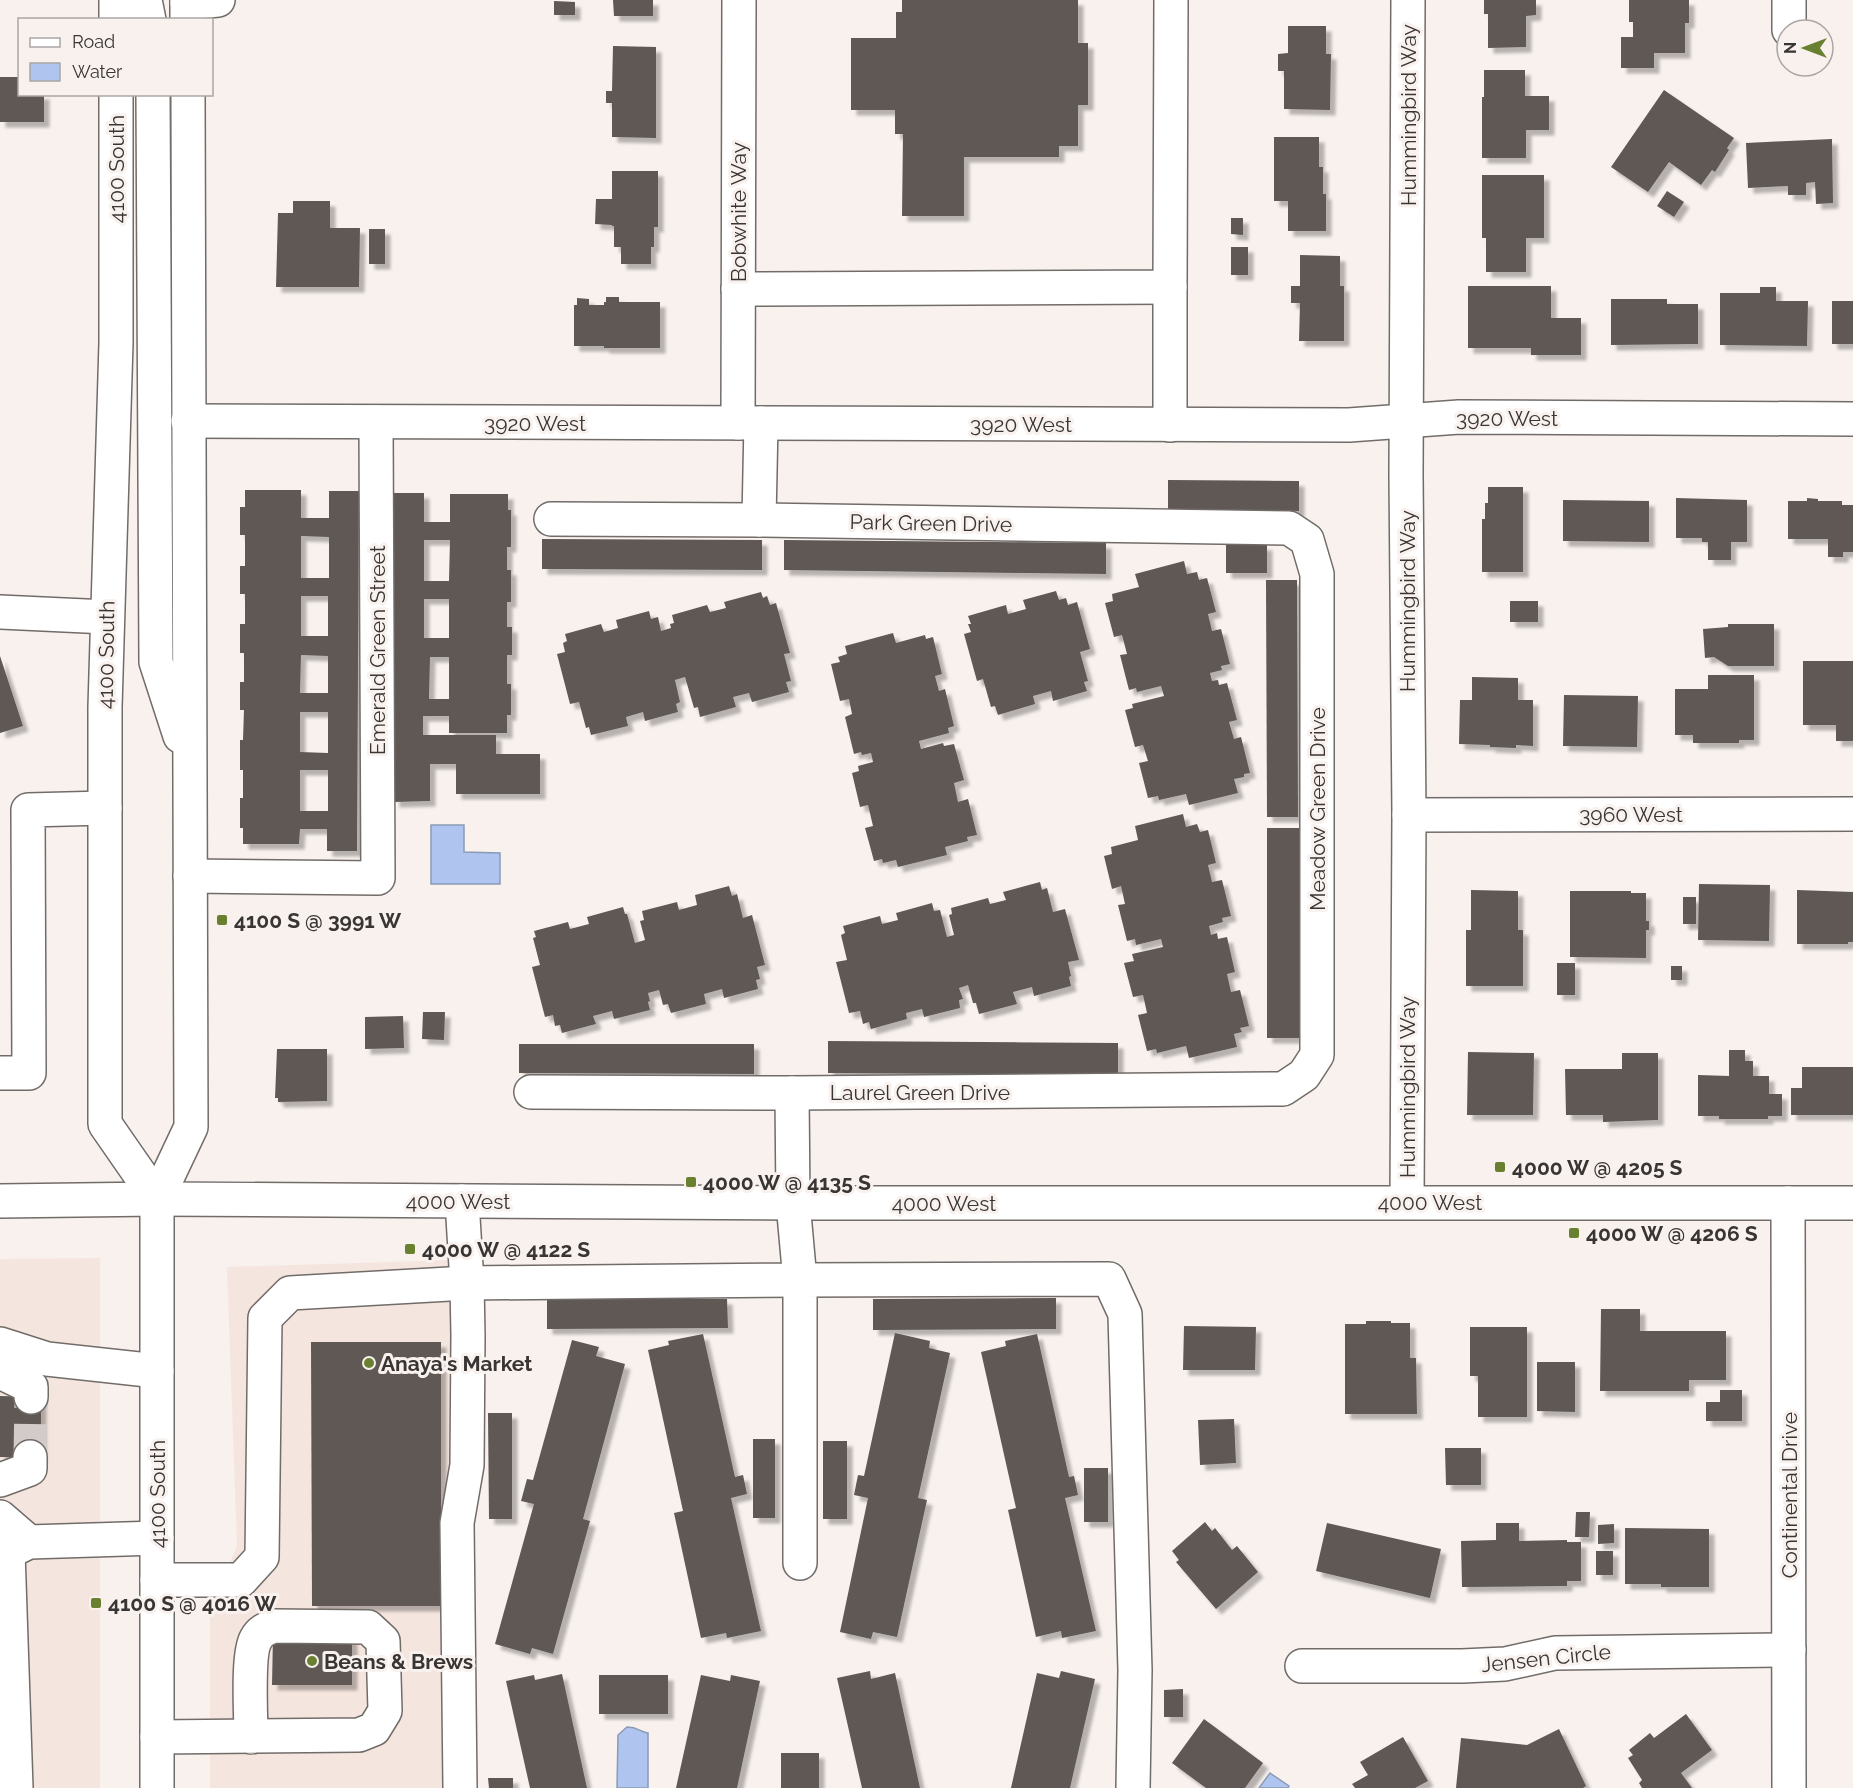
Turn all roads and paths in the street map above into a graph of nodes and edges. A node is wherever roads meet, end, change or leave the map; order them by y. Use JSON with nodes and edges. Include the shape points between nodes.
{"nodes":[{"id":1,"x":116,"y":0,"type":"edge"},
{"id":2,"x":145,"y":0,"type":"edge"},
{"id":3,"x":739,"y":0,"type":"edge"},
{"id":4,"x":1171,"y":0,"type":"edge"},
{"id":5,"x":1408,"y":0,"type":"edge"},
{"id":6,"x":1789,"y":0,"type":"edge"},
{"id":7,"x":116,"y":18,"type":"edge"},
{"id":8,"x":149,"y":18,"type":"edge"},
{"id":9,"x":1789,"y":18,"type":"edge"},
{"id":10,"x":116,"y":96,"type":"edge"},
{"id":11,"x":153,"y":96,"type":"edge"},
{"id":12,"x":188,"y":96,"type":"edge"},
{"id":13,"x":1170,"y":286,"type":"junction"},
{"id":14,"x":738,"y":289,"type":"junction"},
{"id":15,"x":1853,"y":419,"type":"edge"},
{"id":16,"x":188,"y":421,"type":"junction"},
{"id":17,"x":1407,"y":421,"type":"junction"},
{"id":18,"x":376,"y":422,"type":"junction"},
{"id":19,"x":749,"y":423,"type":"junction"},
{"id":20,"x":1170,"y":425,"type":"junction"},
{"id":21,"x":551,"y":519,"type":"dead end"},
{"id":22,"x":759,"y":520,"type":"junction"},
{"id":23,"x":1307,"y":540,"type":"joint"},
{"id":24,"x":0,"y":612,"type":"edge"},
{"id":25,"x":107,"y":617,"type":"junction"},
{"id":26,"x":189,"y":766,"type":"junction"},
{"id":27,"x":105,"y":808,"type":"junction"},
{"id":28,"x":14,"y":810,"type":"edge"},
{"id":29,"x":1853,"y":814,"type":"edge"},
{"id":30,"x":1408,"y":815,"type":"junction"},
{"id":31,"x":190,"y":876,"type":"junction"},
{"id":32,"x":0,"y":1073,"type":"edge"},
{"id":33,"x":1304,"y":1075,"type":"joint"},
{"id":34,"x":531,"y":1092,"type":"dead end"},
{"id":35,"x":792,"y":1093,"type":"junction"},
{"id":36,"x":156,"y":1199,"type":"junction"},
{"id":37,"x":0,"y":1201,"type":"edge"},
{"id":38,"x":462,"y":1201,"type":"junction"},
{"id":39,"x":1407,"y":1202,"type":"junction"},
{"id":40,"x":793,"y":1203,"type":"junction"},
{"id":41,"x":1788,"y":1203,"type":"junction"},
{"id":42,"x":1853,"y":1203,"type":"edge"},
{"id":43,"x":800,"y":1280,"type":"junction"},
{"id":44,"x":467,"y":1282,"type":"junction"},
{"id":45,"x":0,"y":1344,"type":"edge"},
{"id":46,"x":156,"y":1371,"type":"junction"},
{"id":47,"x":0,"y":1372,"type":"edge"},
{"id":48,"x":31,"y":1397,"type":"dead end"},
{"id":49,"x":30,"y":1457,"type":"tunnel mouth"},
{"id":50,"x":0,"y":1480,"type":"edge"},
{"id":51,"x":0,"y":1517,"type":"edge"},
{"id":52,"x":156,"y":1538,"type":"junction"},
{"id":53,"x":12,"y":1550,"type":"edge"},
{"id":54,"x":800,"y":1563,"type":"dead end"},
{"id":55,"x":156,"y":1580,"type":"junction"},
{"id":56,"x":1789,"y":1650,"type":"junction"},
{"id":57,"x":1302,"y":1666,"type":"dead end"},
{"id":58,"x":157,"y":1737,"type":"junction"},
{"id":59,"x":251,"y":1737,"type":"junction"},
{"id":60,"x":16,"y":1788,"type":"edge"},
{"id":61,"x":157,"y":1788,"type":"edge"},
{"id":62,"x":460,"y":1788,"type":"edge"},
{"id":63,"x":1133,"y":1788,"type":"edge"},
{"id":64,"x":1789,"y":1788,"type":"edge"}],
"edges":[{"from":1,"to":7,"type":"street"},
{"from":2,"to":8,"type":"street"},
{"from":3,"to":14,"type":"street","name":"Bobwhite Way"},
{"from":4,"to":13,"type":"street"},
{"from":5,"to":17,"type":"street","name":"Hummingbird Way"},
{"from":6,"to":9,"type":"street"},
{"from":10,"to":25,"type":"street","name":"4100 South","via":[[116,343]]},
{"from":11,"to":26,"type":"street","via":[[156,662]]},
{"from":12,"to":16,"type":"street","name":"4100 South"},
{"from":13,"to":14,"type":"street"},
{"from":13,"to":20,"type":"street"},
{"from":14,"to":19,"type":"street","name":"Bobwhite Way"},
{"from":15,"to":17,"type":"street","name":"3920 West","via":[[1459,417]]},
{"from":16,"to":18,"type":"street","name":"3920 West"},
{"from":16,"to":26,"type":"street","name":"4100 South"},
{"from":17,"to":20,"type":"street","name":"3920 West","via":[[1349,425]]},
{"from":17,"to":30,"type":"street","name":"Hummingbird Way"},
{"from":18,"to":19,"type":"street","name":"3920 West"},
{"from":18,"to":31,"type":"street","name":"Emerald Green Street","via":[[378,878]]},
{"from":19,"to":20,"type":"street","name":"3920 West"},
{"from":19,"to":22,"type":"street","name":"Bobwhite Way"},
{"from":21,"to":22,"type":"street","name":"Park Green Drive"},
{"from":22,"to":23,"type":"street","name":"Park Green Drive","via":[[1289,528]]},
{"from":23,"to":33,"type":"street","name":"Meadow Green Drive","via":[[1317,574],[1317,1055]]},
{"from":24,"to":25,"type":"street"},
{"from":25,"to":27,"type":"street","name":"4100 South"},
{"from":26,"to":31,"type":"street","name":"4100 South"},
{"from":27,"to":28,"type":"street"},
{"from":27,"to":36,"type":"street","name":"4100 South","via":[[105,1124]]},
{"from":28,"to":32,"type":"street","via":[[29,1072]]},
{"from":29,"to":30,"type":"street","name":"3960 West"},
{"from":30,"to":39,"type":"street","name":"Hummingbird Way"},
{"from":31,"to":36,"type":"street","name":"4100 South","via":[[191,1127]]},
{"from":33,"to":35,"type":"street","name":"Laurel Green Drive","via":[[1283,1089]]},
{"from":34,"to":35,"type":"street","name":"Laurel Green Drive"},
{"from":35,"to":40,"type":"street"},
{"from":36,"to":37,"type":"street","name":"4000 West"},
{"from":36,"to":38,"type":"street","name":"4000 West"},
{"from":36,"to":46,"type":"street","name":"4100 South"},
{"from":38,"to":40,"type":"street","name":"4000 West"},
{"from":38,"to":44,"type":"street"},
{"from":39,"to":40,"type":"street","name":"4000 West"},
{"from":39,"to":41,"type":"street","name":"4000 West"},
{"from":40,"to":43,"type":"street"},
{"from":41,"to":42,"type":"street","name":"4000 West"},
{"from":41,"to":56,"type":"street","name":"Continental Drive"},
{"from":43,"to":44,"type":"street"},
{"from":43,"to":54,"type":"street"},
{"from":43,"to":63,"type":"street","via":[[1109,1279],[1125,1314],[1136,1670]]},
{"from":44,"to":55,"type":"street","via":[[290,1293],[265,1318],[261,1557],[241,1580]]},
{"from":44,"to":62,"type":"street","via":[[467,1465],[457,1523]]},
{"from":45,"to":46,"type":"street","via":[[47,1359]]},
{"from":46,"to":52,"type":"street","name":"4100 South"},
{"from":47,"to":48,"type":"street","via":[[31,1388]]},
{"from":49,"to":50,"type":"street","via":[[30,1469]]},
{"from":51,"to":53,"type":"street"},
{"from":52,"to":53,"type":"street"},
{"from":52,"to":55,"type":"street","name":"4100 South"},
{"from":53,"to":60,"type":"street"},
{"from":55,"to":58,"type":"street","name":"4100 South"},
{"from":56,"to":57,"type":"street","name":"Jensen Circle","via":[[1567,1652],[1504,1664]]},
{"from":56,"to":64,"type":"street","name":"Continental Drive"},
{"from":58,"to":59,"type":"street"},
{"from":58,"to":61,"type":"street","name":"4100 South"},
{"from":59,"to":59,"type":"street","via":[[358,1736],[374,1729],[385,1711],[384,1641],[368,1627],[274,1626],[263,1630],[255,1639],[251,1654]]}]}
